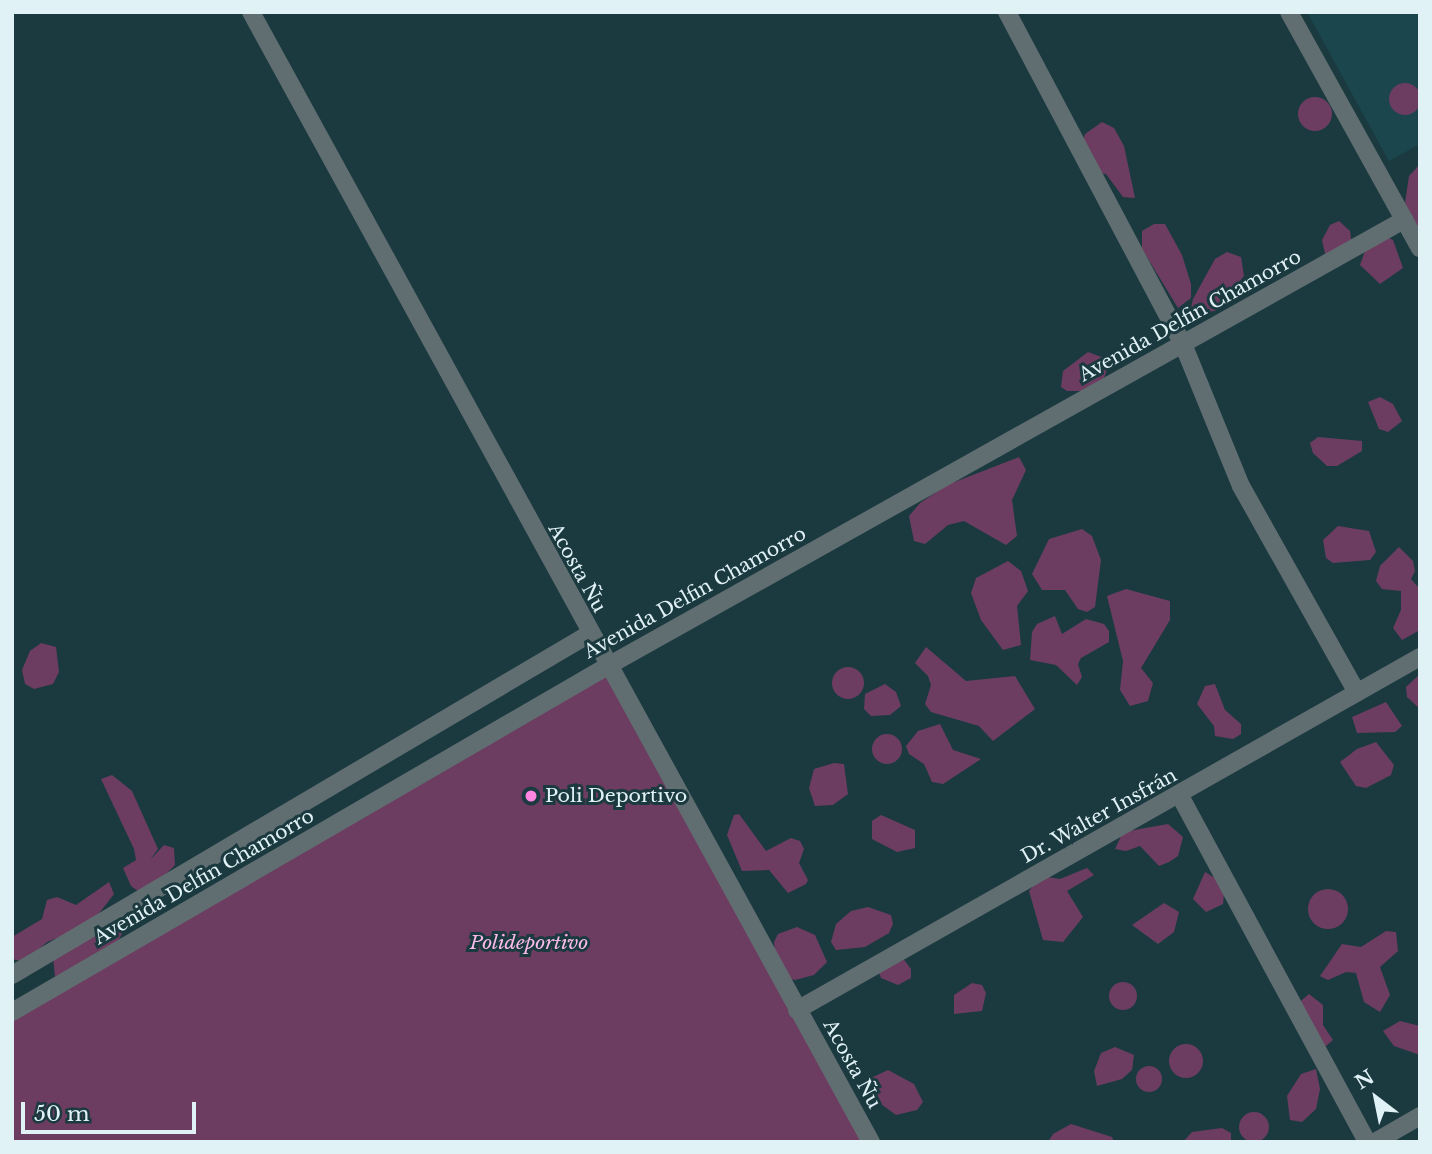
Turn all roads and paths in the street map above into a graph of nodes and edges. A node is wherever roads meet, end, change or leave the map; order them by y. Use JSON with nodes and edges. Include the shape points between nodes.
{"nodes":[{"id":1,"x":251,"y":12,"type":"edge"},
{"id":2,"x":1007,"y":12,"type":"edge"},
{"id":3,"x":1289,"y":12,"type":"edge"},
{"id":4,"x":1404,"y":220,"type":"junction"},
{"id":5,"x":1420,"y":247,"type":"edge"},
{"id":6,"x":1183,"y":344,"type":"junction"},
{"id":7,"x":589,"y":634,"type":"junction"},
{"id":8,"x":1420,"y":657,"type":"edge"},
{"id":9,"x":607,"y":667,"type":"junction"},
{"id":10,"x":1357,"y":693,"type":"junction"},
{"id":11,"x":1179,"y":794,"type":"junction"},
{"id":12,"x":12,"y":975,"type":"edge"},
{"id":13,"x":797,"y":1010,"type":"junction"},
{"id":14,"x":12,"y":1012,"type":"edge"},
{"id":15,"x":1420,"y":1116,"type":"edge"},
{"id":16,"x":871,"y":1142,"type":"edge"},
{"id":17,"x":1367,"y":1142,"type":"edge"},
{"id":18,"x":1375,"y":1142,"type":"edge"}],
"edges":[{"from":1,"to":7,"type":"street","name":"Acosta Ñu"},
{"from":2,"to":6,"type":"street"},
{"from":3,"to":4,"type":"street"},
{"from":4,"to":5,"type":"street"},
{"from":4,"to":6,"type":"street","name":"Avenida Delfin Chamorro"},
{"from":6,"to":9,"type":"street","name":"Avenida Delfin Chamorro"},
{"from":6,"to":10,"type":"street","via":[[1241,485]]},
{"from":7,"to":9,"type":"street","name":"Acosta Ñu"},
{"from":7,"to":12,"type":"street","name":"Avenida Delfin Chamorro"},
{"from":8,"to":10,"type":"street","name":"Dr. Walter Insfrán"},
{"from":9,"to":13,"type":"street","name":"Acosta Ñu"},
{"from":9,"to":14,"type":"street","name":"Avenida Delfin Chamorro"},
{"from":10,"to":11,"type":"street","name":"Dr. Walter Insfrán"},
{"from":11,"to":13,"type":"street","name":"Dr. Walter Insfrán"},
{"from":11,"to":17,"type":"street"},
{"from":13,"to":16,"type":"street","name":"Acosta Ñu"},
{"from":15,"to":18,"type":"street"}]}
